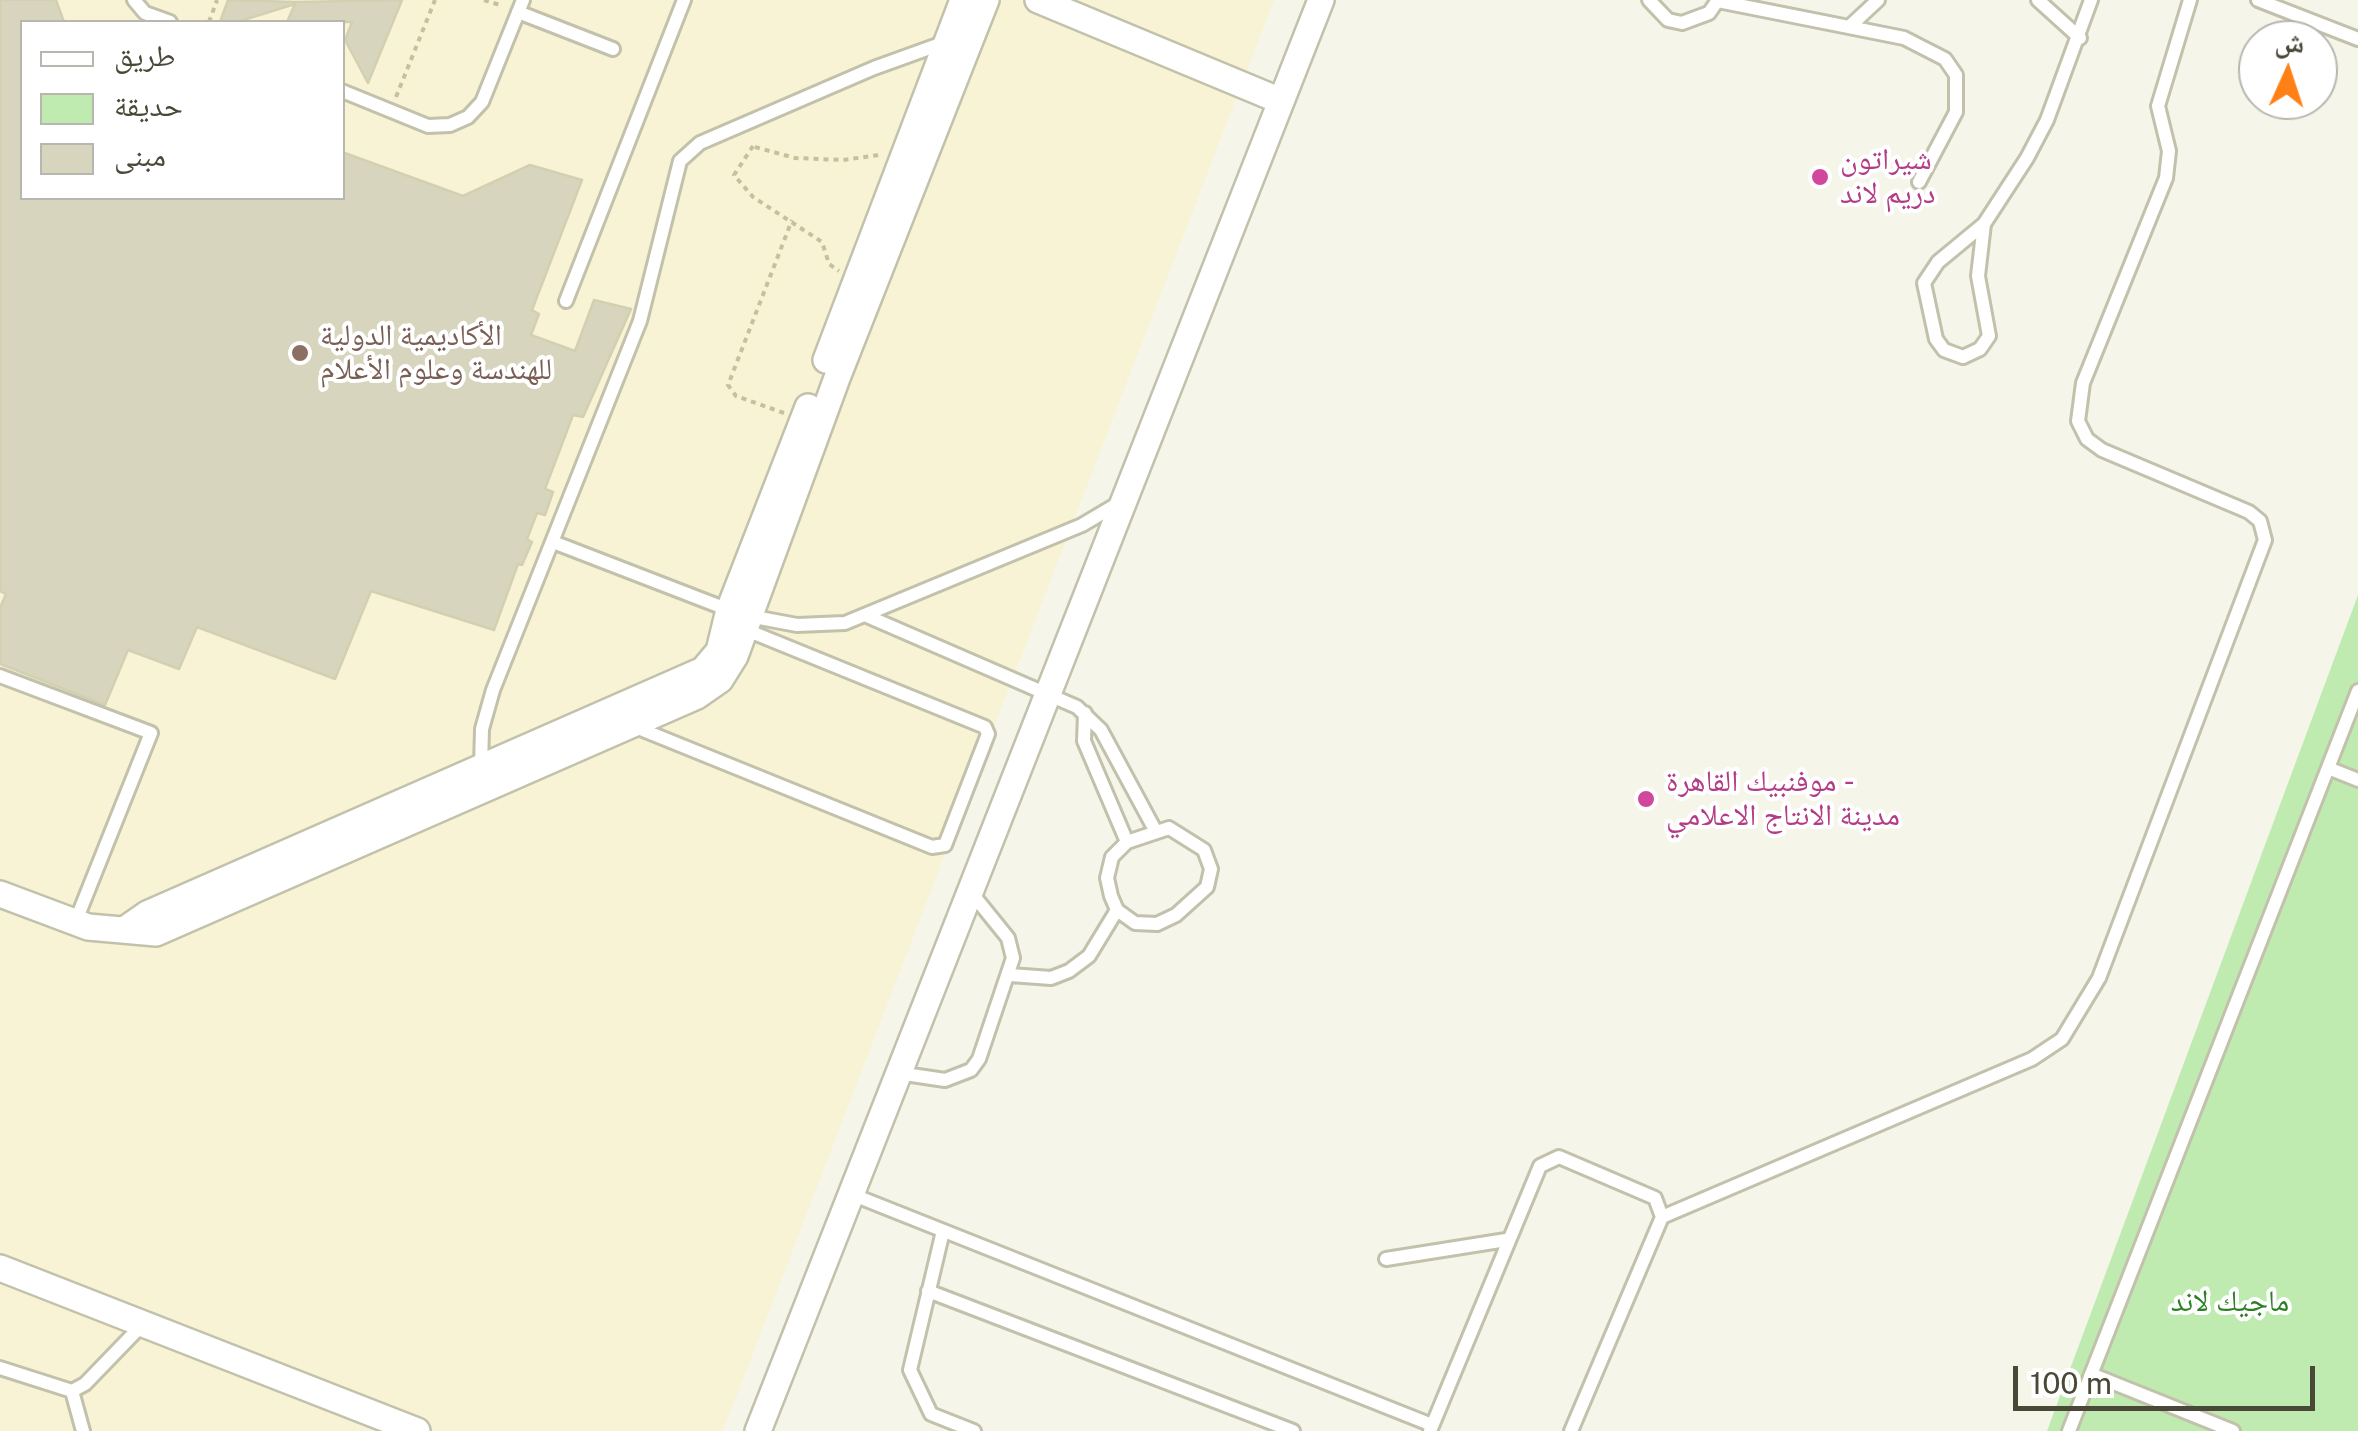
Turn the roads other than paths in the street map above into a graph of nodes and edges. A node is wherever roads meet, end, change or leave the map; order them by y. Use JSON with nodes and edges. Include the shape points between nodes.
{"nodes":[{"id":1,"x":134,"y":0,"type":"edge"},
{"id":2,"x":684,"y":0,"type":"edge"},
{"id":3,"x":962,"y":0,"type":"edge"},
{"id":4,"x":986,"y":0,"type":"edge"},
{"id":5,"x":1083,"y":0,"type":"edge"},
{"id":6,"x":1320,"y":0,"type":"edge"},
{"id":7,"x":1648,"y":0,"type":"edge"},
{"id":8,"x":1718,"y":0,"type":"edge"},
{"id":9,"x":1878,"y":0,"type":"edge"},
{"id":10,"x":2038,"y":0,"type":"edge"},
{"id":11,"x":2092,"y":0,"type":"edge"},
{"id":12,"x":2190,"y":0,"type":"edge"},
{"id":13,"x":2258,"y":0,"type":"edge"},
{"id":14,"x":1045,"y":1,"type":"edge"},
{"id":15,"x":521,"y":6,"type":"edge"},
{"id":16,"x":165,"y":20,"type":"edge"},
{"id":17,"x":1849,"y":27,"type":"junction"},
{"id":18,"x":2080,"y":38,"type":"junction"},
{"id":19,"x":2358,"y":40,"type":"edge"},
{"id":20,"x":956,"y":46,"type":"junction"},
{"id":21,"x":614,"y":48,"type":"dead end"},
{"id":22,"x":345,"y":93,"type":"edge"},
{"id":23,"x":1284,"y":93,"type":"junction"},
{"id":24,"x":1919,"y":182,"type":"dead end"},
{"id":25,"x":1984,"y":224,"type":"junction"},
{"id":26,"x":566,"y":300,"type":"dead end"},
{"id":27,"x":1124,"y":500,"type":"junction"},
{"id":28,"x":553,"y":542,"type":"junction"},
{"id":29,"x":867,"y":616,"type":"junction"},
{"id":30,"x":741,"y":618,"type":"junction"},
{"id":31,"x":0,"y":676,"type":"edge"},
{"id":32,"x":2358,"y":691,"type":"edge"},
{"id":33,"x":1048,"y":693,"type":"junction"},
{"id":34,"x":1085,"y":713,"type":"junction"},
{"id":35,"x":630,"y":725,"type":"junction"},
{"id":36,"x":2328,"y":768,"type":"junction"},
{"id":37,"x":488,"y":778,"type":"junction"},
{"id":38,"x":2358,"y":780,"type":"edge"},
{"id":39,"x":1155,"y":830,"type":"junction"},
{"id":40,"x":1127,"y":842,"type":"junction"},
{"id":41,"x":970,"y":891,"type":"junction"},
{"id":42,"x":0,"y":894,"type":"edge"},
{"id":43,"x":1117,"y":910,"type":"junction"},
{"id":44,"x":76,"y":923,"type":"junction"},
{"id":45,"x":1010,"y":975,"type":"junction"},
{"id":46,"x":898,"y":1073,"type":"junction"},
{"id":47,"x":851,"y":1194,"type":"junction"},
{"id":48,"x":1662,"y":1217,"type":"junction"},
{"id":49,"x":943,"y":1230,"type":"junction"},
{"id":50,"x":1506,"y":1240,"type":"junction"},
{"id":51,"x":1386,"y":1259,"type":"dead end"},
{"id":52,"x":0,"y":1268,"type":"edge"},
{"id":53,"x":928,"y":1292,"type":"junction"},
{"id":54,"x":144,"y":1324,"type":"junction"},
{"id":55,"x":0,"y":1368,"type":"edge"},
{"id":56,"x":2091,"y":1374,"type":"junction"},
{"id":57,"x":72,"y":1391,"type":"junction"},
{"id":58,"x":1431,"y":1428,"type":"edge"},
{"id":59,"x":84,"y":1431,"type":"edge"},
{"id":60,"x":417,"y":1431,"type":"edge"},
{"id":61,"x":758,"y":1431,"type":"edge"},
{"id":62,"x":974,"y":1431,"type":"edge"},
{"id":63,"x":1293,"y":1431,"type":"edge"},
{"id":64,"x":1571,"y":1431,"type":"edge"},
{"id":65,"x":2069,"y":1431,"type":"edge"},
{"id":66,"x":2233,"y":1431,"type":"edge"}],
"edges":[{"from":1,"to":16,"type":"lane"},
{"from":2,"to":26,"type":"lane"},
{"from":3,"to":20,"type":"street"},
{"from":4,"to":20,"type":"street"},
{"from":5,"to":23,"type":"street"},
{"from":6,"to":23,"type":"street"},
{"from":7,"to":8,"type":"lane","via":[[1668,20],[1682,23],[1709,13]]},
{"from":8,"to":17,"type":"lane"},
{"from":9,"to":17,"type":"lane"},
{"from":10,"to":18,"type":"lane"},
{"from":11,"to":18,"type":"lane"},
{"from":12,"to":48,"type":"lane","via":[[2158,106],[2170,151],[2166,178],[2082,383],[2078,421],[2102,450],[2248,512],[2260,522],[2265,540],[2099,978],[2062,1039],[2032,1059]]},
{"from":13,"to":19,"type":"lane"},
{"from":14,"to":23,"type":"street"},
{"from":15,"to":21,"type":"lane"},
{"from":15,"to":22,"type":"lane","via":[[482,102],[450,126],[428,126]]},
{"from":17,"to":24,"type":"lane","via":[[1925,47],[1945,58],[1956,75],[1956,112]]},
{"from":18,"to":25,"type":"lane","via":[[2047,120]]},
{"from":20,"to":28,"type":"lane","via":[[874,68],[692,148],[676,170],[649,296]]},
{"from":20,"to":30,"type":"street"},
{"from":20,"to":30,"type":"street","via":[[905,151],[854,283]]},
{"from":23,"to":27,"type":"street"},
{"from":25,"to":25,"type":"lane","via":[[1938,262],[1924,283],[1936,339],[1963,357],[1989,336],[1978,276]]},
{"from":27,"to":29,"type":"lane","via":[[1082,525]]},
{"from":27,"to":33,"type":"street"},
{"from":28,"to":30,"type":"lane"},
{"from":28,"to":37,"type":"lane","via":[[486,709]]},
{"from":29,"to":30,"type":"lane","via":[[820,626]]},
{"from":29,"to":33,"type":"lane"},
{"from":30,"to":35,"type":"street","via":[[729,669],[710,689]]},
{"from":30,"to":35,"type":"lane","via":[[984,728],[988,734],[945,845],[932,848]]},
{"from":30,"to":37,"type":"street","via":[[692,677]]},
{"from":31,"to":44,"type":"lane","via":[[151,733]]},
{"from":32,"to":36,"type":"lane"},
{"from":33,"to":34,"type":"lane"},
{"from":33,"to":41,"type":"street"},
{"from":34,"to":39,"type":"lane","via":[[1101,730]]},
{"from":34,"to":40,"type":"lane","via":[[1088,752]]},
{"from":35,"to":37,"type":"street"},
{"from":36,"to":38,"type":"lane"},
{"from":36,"to":56,"type":"lane"},
{"from":37,"to":44,"type":"street","via":[[147,914],[127,928]]},
{"from":39,"to":40,"type":"lane"},
{"from":39,"to":43,"type":"lane","via":[[1169,828],[1204,850],[1211,870],[1207,887],[1157,924],[1134,924]]},
{"from":40,"to":43,"type":"lane","via":[[1112,856],[1107,878]]},
{"from":41,"to":45,"type":"lane","via":[[1008,938]]},
{"from":41,"to":46,"type":"street"},
{"from":42,"to":44,"type":"street"},
{"from":43,"to":45,"type":"lane","via":[[1089,956],[1069,971],[1031,980]]},
{"from":45,"to":46,"type":"lane","via":[[971,1070],[945,1080]]},
{"from":46,"to":47,"type":"street"},
{"from":47,"to":49,"type":"lane"},
{"from":47,"to":61,"type":"street"},
{"from":48,"to":50,"type":"lane","via":[[1655,1198],[1559,1157],[1540,1166]]},
{"from":48,"to":64,"type":"lane"},
{"from":49,"to":53,"type":"lane"},
{"from":49,"to":58,"type":"lane"},
{"from":50,"to":51,"type":"lane"},
{"from":50,"to":58,"type":"lane"},
{"from":52,"to":54,"type":"street"},
{"from":53,"to":62,"type":"lane","via":[[910,1370],[931,1414]]},
{"from":53,"to":63,"type":"lane"},
{"from":54,"to":57,"type":"lane"},
{"from":54,"to":60,"type":"street"},
{"from":55,"to":57,"type":"lane"},
{"from":56,"to":65,"type":"lane"},
{"from":56,"to":66,"type":"lane"},
{"from":57,"to":59,"type":"lane"}]}
